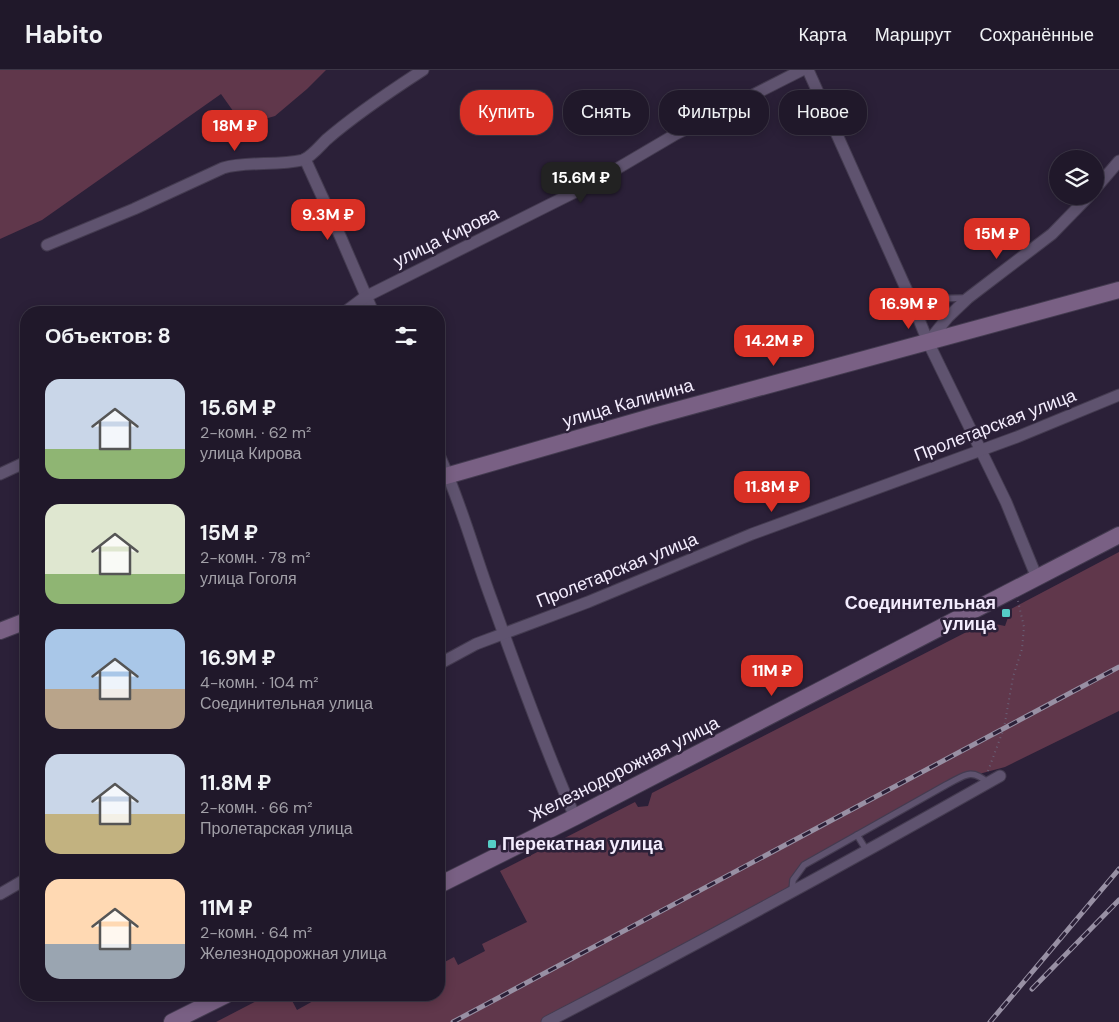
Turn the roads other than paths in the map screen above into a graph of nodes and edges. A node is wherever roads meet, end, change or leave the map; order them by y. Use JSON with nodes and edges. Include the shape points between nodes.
{"nodes":[{"id":1,"x":422,"y":70,"type":"edge"},
{"id":2,"x":802,"y":70,"type":"edge"},
{"id":3,"x":808,"y":70,"type":"edge"},
{"id":4,"x":305,"y":159,"type":"junction"},
{"id":5,"x":1119,"y":161,"type":"edge"},
{"id":6,"x":1104,"y":178,"type":"edge"},
{"id":7,"x":1080,"y":205,"type":"edge"},
{"id":8,"x":47,"y":245,"type":"dead end"},
{"id":9,"x":1119,"y":290,"type":"edge"},
{"id":10,"x":365,"y":297,"type":"junction"},
{"id":11,"x":968,"y":298,"type":"junction"},
{"id":12,"x":934,"y":299,"type":"junction"},
{"id":13,"x":912,"y":302,"type":"junction"},
{"id":14,"x":353,"y":306,"type":"edge"},
{"id":15,"x":370,"y":306,"type":"edge"},
{"id":16,"x":948,"y":317,"type":"junction"},
{"id":17,"x":928,"y":342,"type":"junction"},
{"id":18,"x":1119,"y":395,"type":"edge"},
{"id":19,"x":981,"y":450,"type":"junction"},
{"id":20,"x":20,"y":465,"type":"edge"},
{"id":21,"x":0,"y":474,"type":"edge"},
{"id":22,"x":445,"y":477,"type":"edge"},
{"id":23,"x":445,"y":480,"type":"edge"},
{"id":24,"x":1119,"y":535,"type":"edge"},
{"id":25,"x":1037,"y":578,"type":"junction"},
{"id":26,"x":20,"y":623,"type":"edge"},
{"id":27,"x":0,"y":631,"type":"edge"},
{"id":28,"x":504,"y":635,"type":"junction"},
{"id":29,"x":445,"y":661,"type":"edge"},
{"id":30,"x":1000,"y":776,"type":"dead end"},
{"id":31,"x":986,"y":781,"type":"junction"},
{"id":32,"x":574,"y":817,"type":"junction"},
{"id":33,"x":857,"y":835,"type":"junction"},
{"id":34,"x":866,"y":851,"type":"junction"},
{"id":35,"x":445,"y":881,"type":"edge"},
{"id":36,"x":20,"y":882,"type":"edge"},
{"id":37,"x":792,"y":892,"type":"junction"},
{"id":38,"x":0,"y":894,"type":"edge"},
{"id":39,"x":214,"y":1001,"type":"edge"},
{"id":40,"x":172,"y":1022,"type":"edge"},
{"id":41,"x":547,"y":1022,"type":"edge"}],
"edges":[{"from":1,"to":4,"type":"street","via":[[341,127]]},
{"from":2,"to":10,"type":"street","name":"улица Кирова","via":[[676,134],[591,184]]},
{"from":3,"to":13,"type":"street"},
{"from":4,"to":8,"type":"street","via":[[223,168]]},
{"from":4,"to":10,"type":"street"},
{"from":5,"to":6,"type":"street"},
{"from":7,"to":11,"type":"street","via":[[1052,234]]},
{"from":9,"to":17,"type":"street","name":"улица Калинина"},
{"from":10,"to":14,"type":"street","name":"улица Кирова"},
{"from":10,"to":15,"type":"street"},
{"from":11,"to":12,"type":"lane"},
{"from":11,"to":16,"type":"street"},
{"from":12,"to":13,"type":"lane"},
{"from":12,"to":16,"type":"lane"},
{"from":13,"to":17,"type":"street"},
{"from":16,"to":17,"type":"street"},
{"from":17,"to":19,"type":"street"},
{"from":17,"to":22,"type":"street","name":"улица Калинина","via":[[660,414]]},
{"from":18,"to":19,"type":"street","name":"Пролетарская улица"},
{"from":19,"to":25,"type":"street"},
{"from":19,"to":28,"type":"street","name":"Пролетарская улица","via":[[752,534]]},
{"from":20,"to":21,"type":"street"},
{"from":23,"to":28,"type":"street"},
{"from":24,"to":25,"type":"street","name":"Железнодорожная улица"},
{"from":25,"to":32,"type":"street","name":"Железнодорожная улица"},
{"from":26,"to":27,"type":"street"},
{"from":28,"to":29,"type":"street","name":"Пролетарская улица","via":[[476,644]]},
{"from":28,"to":32,"type":"street"},
{"from":30,"to":31,"type":"street"},
{"from":31,"to":33,"type":"lane","via":[[979,774],[969,774]]},
{"from":31,"to":34,"type":"street"},
{"from":32,"to":35,"type":"street","name":"Железнодорожная улица"},
{"from":33,"to":34,"type":"lane"},
{"from":33,"to":37,"type":"lane","via":[[804,865],[793,880]]},
{"from":34,"to":37,"type":"street"},
{"from":36,"to":38,"type":"street"},
{"from":37,"to":41,"type":"street"},
{"from":39,"to":40,"type":"street"}]}
